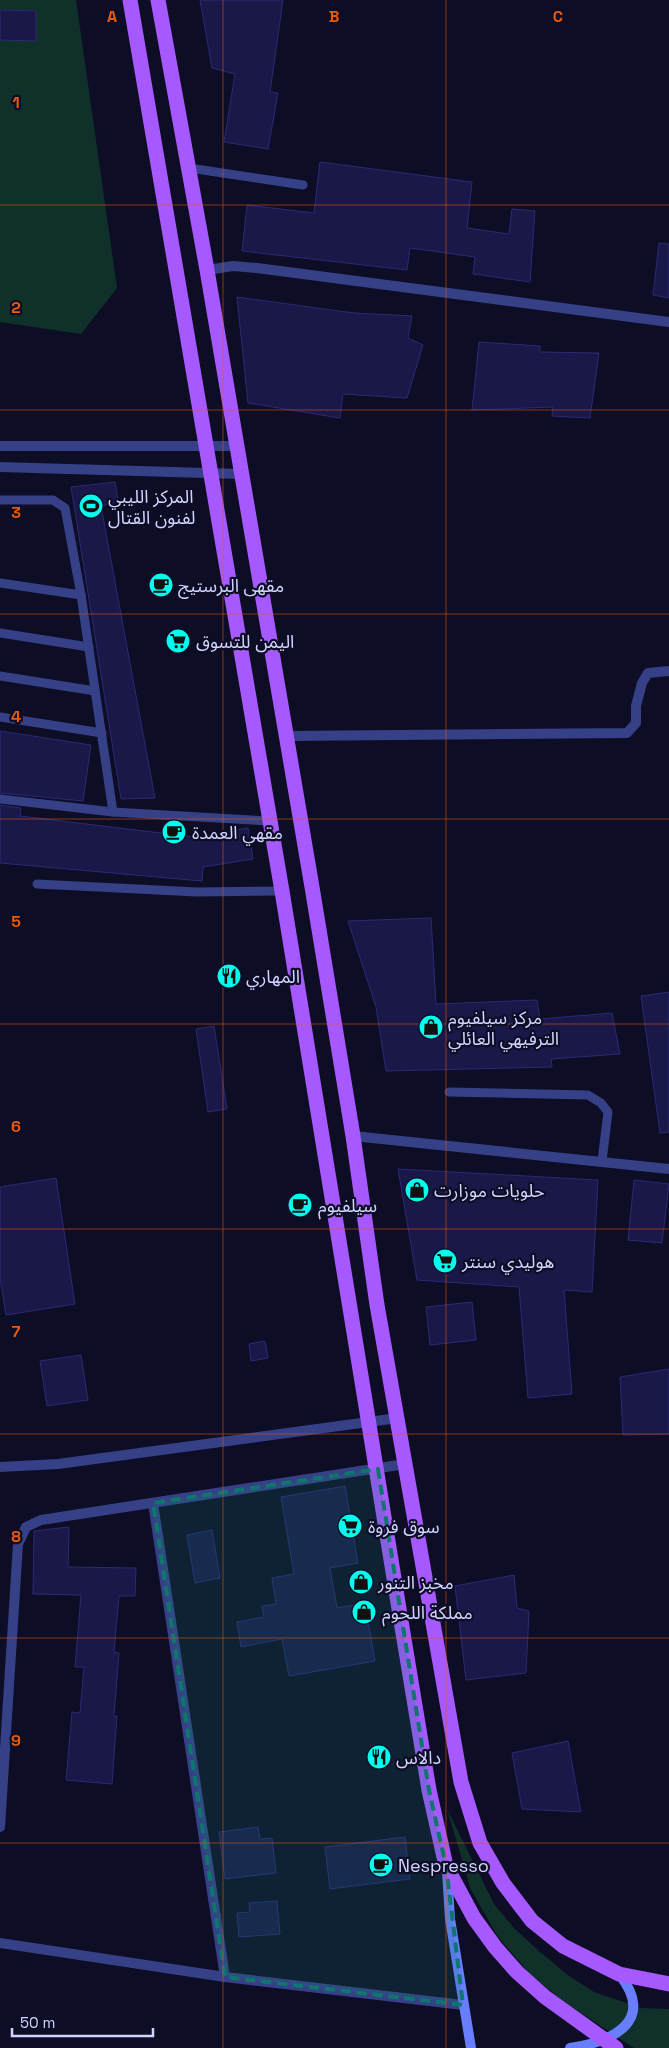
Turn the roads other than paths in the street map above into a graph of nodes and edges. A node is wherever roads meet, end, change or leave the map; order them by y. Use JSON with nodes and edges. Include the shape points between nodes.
{"nodes":[{"id":1,"x":130,"y":0,"type":"edge"},
{"id":2,"x":158,"y":0,"type":"edge"},
{"id":3,"x":189,"y":168,"type":"junction"},
{"id":4,"x":303,"y":185,"type":"dead end"},
{"id":5,"x":207,"y":270,"type":"junction"},
{"id":6,"x":669,"y":322,"type":"edge"},
{"id":7,"x":0,"y":446,"type":"edge"},
{"id":8,"x":207,"y":446,"type":"junction"},
{"id":9,"x":235,"y":446,"type":"junction"},
{"id":10,"x":0,"y":467,"type":"edge"},
{"id":11,"x":211,"y":473,"type":"junction"},
{"id":12,"x":240,"y":474,"type":"junction"},
{"id":13,"x":0,"y":500,"type":"edge"},
{"id":14,"x":0,"y":583,"type":"edge"},
{"id":15,"x":81,"y":595,"type":"junction"},
{"id":16,"x":0,"y":633,"type":"edge"},
{"id":17,"x":89,"y":647,"type":"junction"},
{"id":18,"x":669,"y":671,"type":"edge"},
{"id":19,"x":0,"y":676,"type":"edge"},
{"id":20,"x":95,"y":691,"type":"junction"},
{"id":21,"x":0,"y":717,"type":"edge"},
{"id":22,"x":102,"y":733,"type":"junction"},
{"id":23,"x":286,"y":736,"type":"junction"},
{"id":24,"x":0,"y":799,"type":"edge"},
{"id":25,"x":113,"y":812,"type":"junction"},
{"id":26,"x":269,"y":821,"type":"junction"},
{"id":27,"x":37,"y":884,"type":"dead end"},
{"id":28,"x":282,"y":891,"type":"junction"},
{"id":29,"x":449,"y":1092,"type":"dead end"},
{"id":30,"x":353,"y":1136,"type":"junction"},
{"id":31,"x":602,"y":1161,"type":"junction"},
{"id":32,"x":669,"y":1169,"type":"edge"},
{"id":33,"x":398,"y":1418,"type":"junction"},
{"id":34,"x":370,"y":1423,"type":"junction"},
{"id":35,"x":405,"y":1464,"type":"junction"},
{"id":36,"x":0,"y":1467,"type":"edge"},
{"id":37,"x":378,"y":1469,"type":"junction"},
{"id":38,"x":153,"y":1503,"type":"junction"},
{"id":39,"x":5,"y":1685,"type":"edge"},
{"id":40,"x":0,"y":1827,"type":"edge"},
{"id":41,"x":446,"y":1866,"type":"junction"},
{"id":42,"x":0,"y":1943,"type":"edge"},
{"id":43,"x":620,"y":1974,"type":"junction"},
{"id":44,"x":225,"y":1977,"type":"junction"},
{"id":45,"x":669,"y":1984,"type":"edge"},
{"id":46,"x":463,"y":2005,"type":"junction"},
{"id":47,"x":610,"y":2044,"type":"edge"},
{"id":48,"x":471,"y":2048,"type":"edge"},
{"id":49,"x":570,"y":2048,"type":"edge"}],
"edges":[{"from":1,"to":8,"type":"main road"},
{"from":2,"to":3,"type":"main road"},
{"from":3,"to":4,"type":"lane"},
{"from":3,"to":5,"type":"main road"},
{"from":5,"to":6,"type":"street","via":[[233,266],[257,268]]},
{"from":5,"to":9,"type":"main road"},
{"from":7,"to":8,"type":"street"},
{"from":8,"to":9,"type":"street"},
{"from":8,"to":11,"type":"main road"},
{"from":9,"to":12,"type":"main road"},
{"from":10,"to":11,"type":"street"},
{"from":11,"to":12,"type":"street"},
{"from":11,"to":26,"type":"main road"},
{"from":12,"to":23,"type":"main road"},
{"from":13,"to":15,"type":"lane","via":[[54,500],[63,504]]},
{"from":14,"to":15,"type":"lane"},
{"from":15,"to":17,"type":"lane"},
{"from":16,"to":17,"type":"lane"},
{"from":17,"to":20,"type":"lane"},
{"from":18,"to":23,"type":"street","via":[[648,673],[638,698],[636,723],[627,733]]},
{"from":19,"to":20,"type":"lane"},
{"from":20,"to":22,"type":"lane"},
{"from":21,"to":22,"type":"lane"},
{"from":22,"to":25,"type":"lane"},
{"from":23,"to":30,"type":"main road"},
{"from":24,"to":25,"type":"lane"},
{"from":25,"to":26,"type":"lane"},
{"from":26,"to":28,"type":"main road"},
{"from":27,"to":28,"type":"lane","via":[[188,892]]},
{"from":28,"to":34,"type":"main road"},
{"from":29,"to":31,"type":"lane","via":[[588,1095],[608,1112]]},
{"from":30,"to":31,"type":"street"},
{"from":30,"to":33,"type":"main road","via":[[377,1305]]},
{"from":31,"to":32,"type":"street"},
{"from":33,"to":34,"type":"street"},
{"from":33,"to":35,"type":"main road"},
{"from":34,"to":36,"type":"street","via":[[58,1464]]},
{"from":34,"to":37,"type":"main road"},
{"from":35,"to":37,"type":"street"},
{"from":35,"to":43,"type":"main road","via":[[462,1782],[480,1842],[503,1883],[532,1921],[563,1946]]},
{"from":37,"to":38,"type":"street"},
{"from":37,"to":41,"type":"main road","via":[[428,1781]]},
{"from":38,"to":39,"type":"street","via":[[41,1520],[26,1527],[18,1544]]},
{"from":38,"to":44,"type":"street"},
{"from":39,"to":40,"type":"street"},
{"from":41,"to":46,"type":"street"},
{"from":41,"to":47,"type":"main road","via":[[474,1918],[517,1972],[545,1997]]},
{"from":42,"to":44,"type":"street"},
{"from":43,"to":45,"type":"main road"},
{"from":43,"to":47,"type":"street","via":[[632,1995],[632,2008],[629,2019]]},
{"from":44,"to":46,"type":"street"},
{"from":46,"to":48,"type":"street"},
{"from":47,"to":49,"type":"street"}]}
